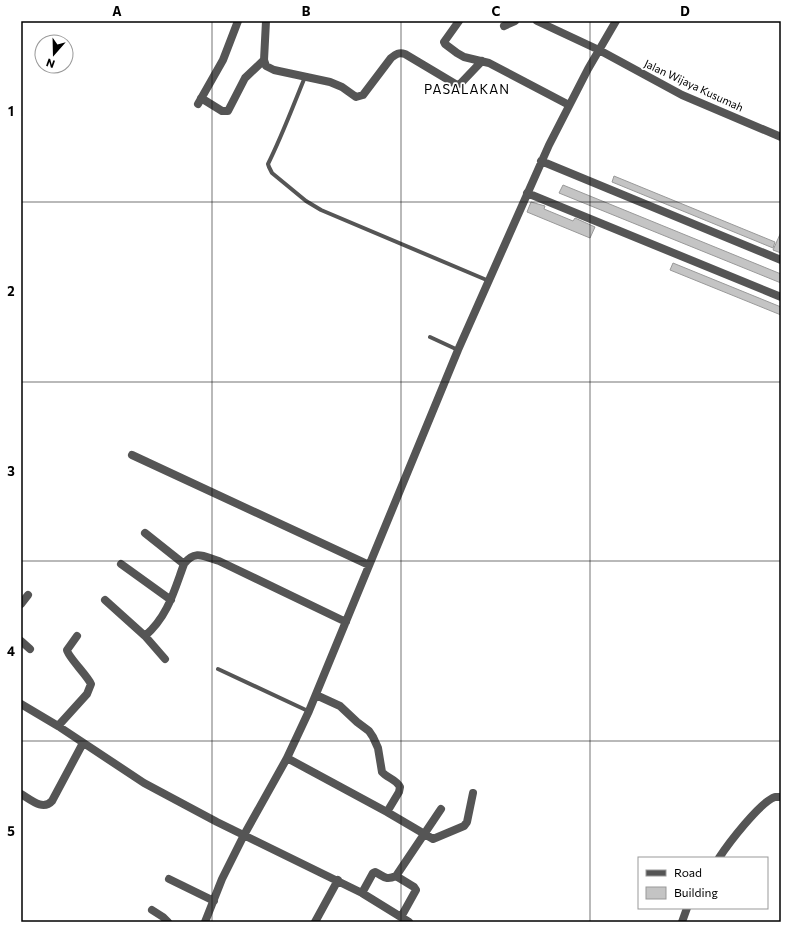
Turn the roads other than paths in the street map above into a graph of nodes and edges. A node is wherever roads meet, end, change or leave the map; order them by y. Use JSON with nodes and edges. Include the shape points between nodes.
{"nodes":[{"id":1,"x":238,"y":21,"type":"edge"},
{"id":2,"x":266,"y":21,"type":"edge"},
{"id":3,"x":459,"y":21,"type":"edge"},
{"id":4,"x":515,"y":21,"type":"edge"},
{"id":5,"x":537,"y":21,"type":"edge"},
{"id":6,"x":616,"y":21,"type":"edge"},
{"id":7,"x":504,"y":26,"type":"dead end"},
{"id":8,"x":599,"y":50,"type":"junction"},
{"id":9,"x":264,"y":60,"type":"junction"},
{"id":10,"x":482,"y":61,"type":"junction"},
{"id":11,"x":305,"y":77,"type":"junction"},
{"id":12,"x":570,"y":105,"type":"junction"},
{"id":13,"x":781,"y":137,"type":"edge"},
{"id":14,"x":541,"y":161,"type":"junction"},
{"id":15,"x":528,"y":193,"type":"junction"},
{"id":16,"x":781,"y":260,"type":"edge"},
{"id":17,"x":489,"y":281,"type":"junction"},
{"id":18,"x":781,"y":297,"type":"edge"},
{"id":19,"x":430,"y":337,"type":"dead end"},
{"id":20,"x":458,"y":350,"type":"junction"},
{"id":21,"x":132,"y":455,"type":"dead end"},
{"id":22,"x":145,"y":533,"type":"dead end"},
{"id":23,"x":121,"y":564,"type":"dead end"},
{"id":24,"x":184,"y":564,"type":"junction"},
{"id":25,"x":369,"y":565,"type":"junction"},
{"id":26,"x":28,"y":595,"type":"dead end"},
{"id":27,"x":105,"y":600,"type":"dead end"},
{"id":28,"x":171,"y":600,"type":"junction"},
{"id":29,"x":21,"y":604,"type":"edge"},
{"id":30,"x":346,"y":622,"type":"junction"},
{"id":31,"x":77,"y":636,"type":"dead end"},
{"id":32,"x":145,"y":636,"type":"junction"},
{"id":33,"x":21,"y":641,"type":"edge"},
{"id":34,"x":30,"y":649,"type":"dead end"},
{"id":35,"x":165,"y":659,"type":"dead end"},
{"id":36,"x":218,"y":669,"type":"dead end"},
{"id":37,"x":316,"y":695,"type":"junction"},
{"id":38,"x":21,"y":704,"type":"edge"},
{"id":39,"x":309,"y":711,"type":"junction"},
{"id":40,"x":58,"y":726,"type":"junction"},
{"id":41,"x":83,"y":743,"type":"junction"},
{"id":42,"x":287,"y":758,"type":"junction"},
{"id":43,"x":473,"y":793,"type":"dead end"},
{"id":44,"x":21,"y":794,"type":"edge"},
{"id":45,"x":781,"y":797,"type":"edge"},
{"id":46,"x":441,"y":809,"type":"dead end"},
{"id":47,"x":387,"y":812,"type":"junction"},
{"id":48,"x":424,"y":834,"type":"junction"},
{"id":49,"x":244,"y":835,"type":"junction"},
{"id":50,"x":720,"y":857,"type":"edge"},
{"id":51,"x":396,"y":876,"type":"junction"},
{"id":52,"x":169,"y":879,"type":"dead end"},
{"id":53,"x":338,"y":880,"type":"junction"},
{"id":54,"x":362,"y":893,"type":"junction"},
{"id":55,"x":214,"y":901,"type":"junction"},
{"id":56,"x":687,"y":909,"type":"edge"},
{"id":57,"x":152,"y":910,"type":"dead end"},
{"id":58,"x":401,"y":916,"type":"junction"},
{"id":59,"x":168,"y":922,"type":"edge"},
{"id":60,"x":205,"y":922,"type":"edge"},
{"id":61,"x":315,"y":922,"type":"edge"},
{"id":62,"x":409,"y":922,"type":"edge"},
{"id":63,"x":682,"y":922,"type":"edge"}],
"edges":[{"from":1,"to":9,"type":"street","via":[[223,60],[199,101],[228,111],[245,78]]},
{"from":2,"to":9,"type":"street"},
{"from":3,"to":10,"type":"street","via":[[444,40],[445,44],[464,57]]},
{"from":4,"to":7,"type":"street"},
{"from":5,"to":8,"type":"street","name":"Jalan Wijaya Kusumah"},
{"from":6,"to":8,"type":"street"},
{"from":8,"to":12,"type":"street"},
{"from":8,"to":13,"type":"street","name":"Jalan Wijaya Kusumah","via":[[682,94]]},
{"from":9,"to":11,"type":"street","via":[[266,66],[274,70]]},
{"from":10,"to":11,"type":"street","via":[[456,85],[405,54],[397,54],[391,58],[363,95],[356,97],[330,82]]},
{"from":10,"to":12,"type":"street"},
{"from":11,"to":17,"type":"lane","via":[[282,137],[268,164],[272,173],[306,202],[321,210]]},
{"from":12,"to":14,"type":"street"},
{"from":14,"to":15,"type":"street"},
{"from":14,"to":16,"type":"street"},
{"from":15,"to":17,"type":"street"},
{"from":15,"to":18,"type":"street"},
{"from":17,"to":20,"type":"street"},
{"from":19,"to":20,"type":"lane"},
{"from":20,"to":25,"type":"street"},
{"from":21,"to":25,"type":"street"},
{"from":22,"to":24,"type":"street"},
{"from":23,"to":28,"type":"street"},
{"from":24,"to":28,"type":"street"},
{"from":24,"to":30,"type":"street","via":[[194,555],[218,561]]},
{"from":25,"to":30,"type":"street"},
{"from":26,"to":29,"type":"street"},
{"from":27,"to":32,"type":"street"},
{"from":28,"to":32,"type":"street","via":[[161,620]]},
{"from":30,"to":37,"type":"street"},
{"from":31,"to":40,"type":"street","via":[[67,653],[91,684],[87,694]]},
{"from":32,"to":35,"type":"street"},
{"from":33,"to":34,"type":"street"},
{"from":36,"to":39,"type":"lane"},
{"from":37,"to":39,"type":"street"},
{"from":37,"to":47,"type":"street","via":[[340,706],[373,736],[382,772],[396,781],[400,787]]},
{"from":38,"to":40,"type":"street"},
{"from":39,"to":42,"type":"street"},
{"from":40,"to":41,"type":"street"},
{"from":41,"to":44,"type":"street","via":[[48,805],[43,806]]},
{"from":41,"to":49,"type":"street","via":[[144,783]]},
{"from":42,"to":47,"type":"street"},
{"from":42,"to":49,"type":"street"},
{"from":43,"to":48,"type":"street","via":[[464,826],[433,839]]},
{"from":45,"to":50,"type":"street","via":[[769,800],[756,812]]},
{"from":46,"to":48,"type":"street"},
{"from":47,"to":48,"type":"street"},
{"from":48,"to":51,"type":"street"},
{"from":49,"to":53,"type":"street"},
{"from":49,"to":55,"type":"street"},
{"from":51,"to":54,"type":"street","via":[[390,879],[373,873]]},
{"from":51,"to":58,"type":"street","via":[[416,890]]},
{"from":52,"to":55,"type":"street"},
{"from":53,"to":54,"type":"street"},
{"from":53,"to":61,"type":"street"},
{"from":54,"to":58,"type":"street"},
{"from":55,"to":60,"type":"street"},
{"from":56,"to":63,"type":"street"},
{"from":57,"to":59,"type":"street"},
{"from":58,"to":62,"type":"street"}]}
